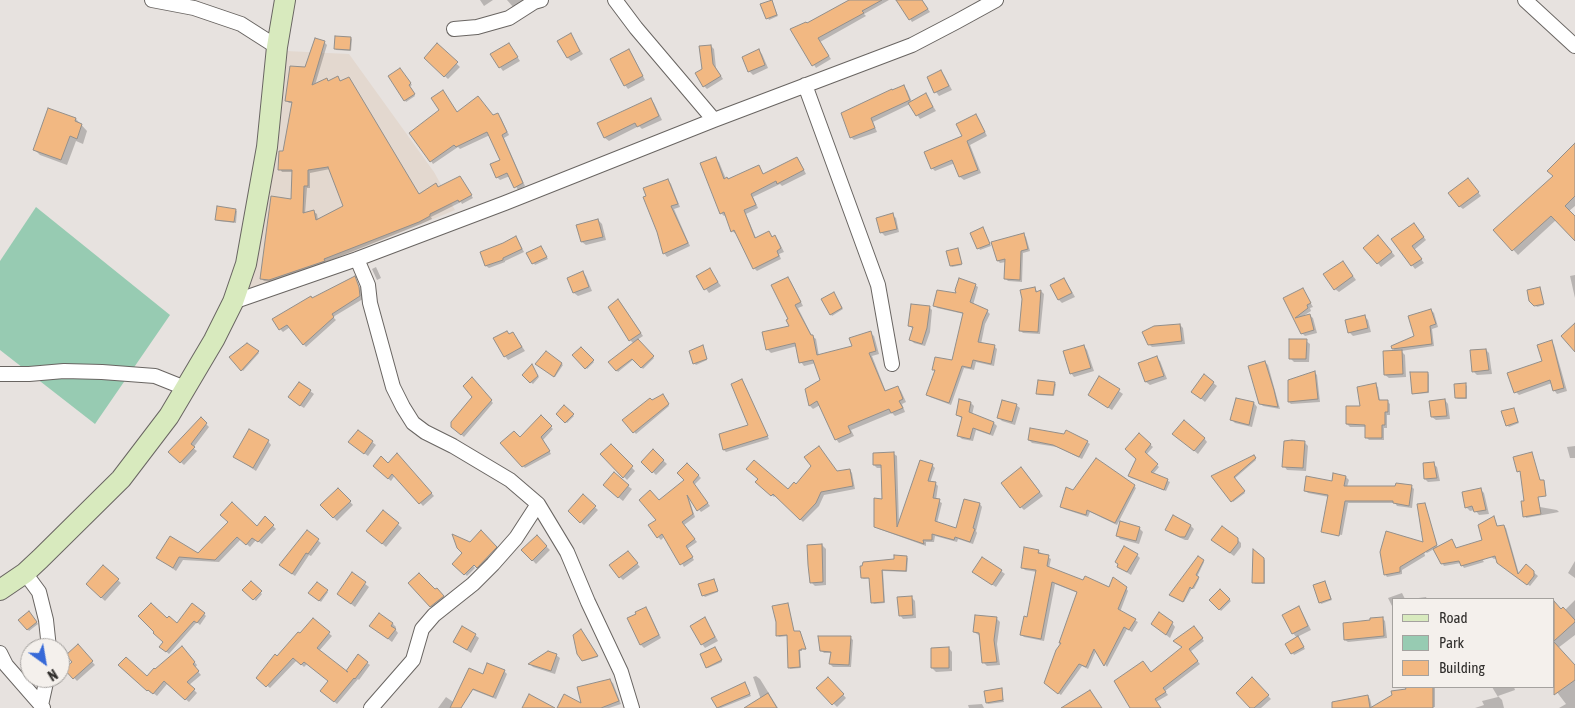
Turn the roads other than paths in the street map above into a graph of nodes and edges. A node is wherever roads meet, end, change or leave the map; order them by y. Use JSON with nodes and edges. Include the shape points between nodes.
{"nodes":[{"id":1,"x":152,"y":0,"type":"edge"},
{"id":2,"x":285,"y":0,"type":"edge"},
{"id":3,"x":541,"y":0,"type":"edge"},
{"id":4,"x":615,"y":0,"type":"edge"},
{"id":5,"x":996,"y":0,"type":"edge"},
{"id":6,"x":1525,"y":0,"type":"edge"},
{"id":7,"x":454,"y":29,"type":"dead end"},
{"id":8,"x":1575,"y":46,"type":"edge"},
{"id":9,"x":276,"y":47,"type":"junction"},
{"id":10,"x":805,"y":85,"type":"junction"},
{"id":11,"x":714,"y":120,"type":"junction"},
{"id":12,"x":357,"y":259,"type":"junction"},
{"id":13,"x":233,"y":302,"type":"junction"},
{"id":14,"x":892,"y":364,"type":"dead end"},
{"id":15,"x":0,"y":374,"type":"edge"},
{"id":16,"x":185,"y":388,"type":"junction"},
{"id":17,"x":538,"y":504,"type":"junction"},
{"id":18,"x":25,"y":572,"type":"junction"},
{"id":19,"x":0,"y":590,"type":"edge"},
{"id":20,"x":48,"y":638,"type":"edge"},
{"id":21,"x":0,"y":653,"type":"edge"},
{"id":22,"x":45,"y":688,"type":"edge"},
{"id":23,"x":42,"y":706,"type":"edge"},
{"id":24,"x":371,"y":708,"type":"edge"},
{"id":25,"x":632,"y":708,"type":"edge"}],
"edges":[{"from":1,"to":9,"type":"street","via":[[194,8],[241,24]]},
{"from":2,"to":9,"type":"main road"},
{"from":3,"to":7,"type":"street","via":[[508,18],[477,27]]},
{"from":4,"to":11,"type":"street"},
{"from":5,"to":10,"type":"street","via":[[912,44]]},
{"from":6,"to":8,"type":"street"},
{"from":9,"to":13,"type":"main road","via":[[267,147],[246,264]]},
{"from":10,"to":11,"type":"street"},
{"from":10,"to":14,"type":"street","via":[[878,286]]},
{"from":11,"to":12,"type":"street"},
{"from":12,"to":13,"type":"street"},
{"from":12,"to":17,"type":"street","via":[[368,286],[394,388],[413,423],[510,480]]},
{"from":13,"to":16,"type":"main road"},
{"from":15,"to":16,"type":"street","via":[[64,371],[155,376]]},
{"from":16,"to":18,"type":"main road","via":[[169,416],[121,479]]},
{"from":17,"to":24,"type":"street","via":[[516,538],[493,564],[422,629],[413,660]]},
{"from":17,"to":25,"type":"street","via":[[567,552],[621,672]]},
{"from":18,"to":19,"type":"main road"},
{"from":18,"to":20,"type":"street","via":[[39,592]]},
{"from":21,"to":23,"type":"street"},
{"from":22,"to":23,"type":"street"}]}
